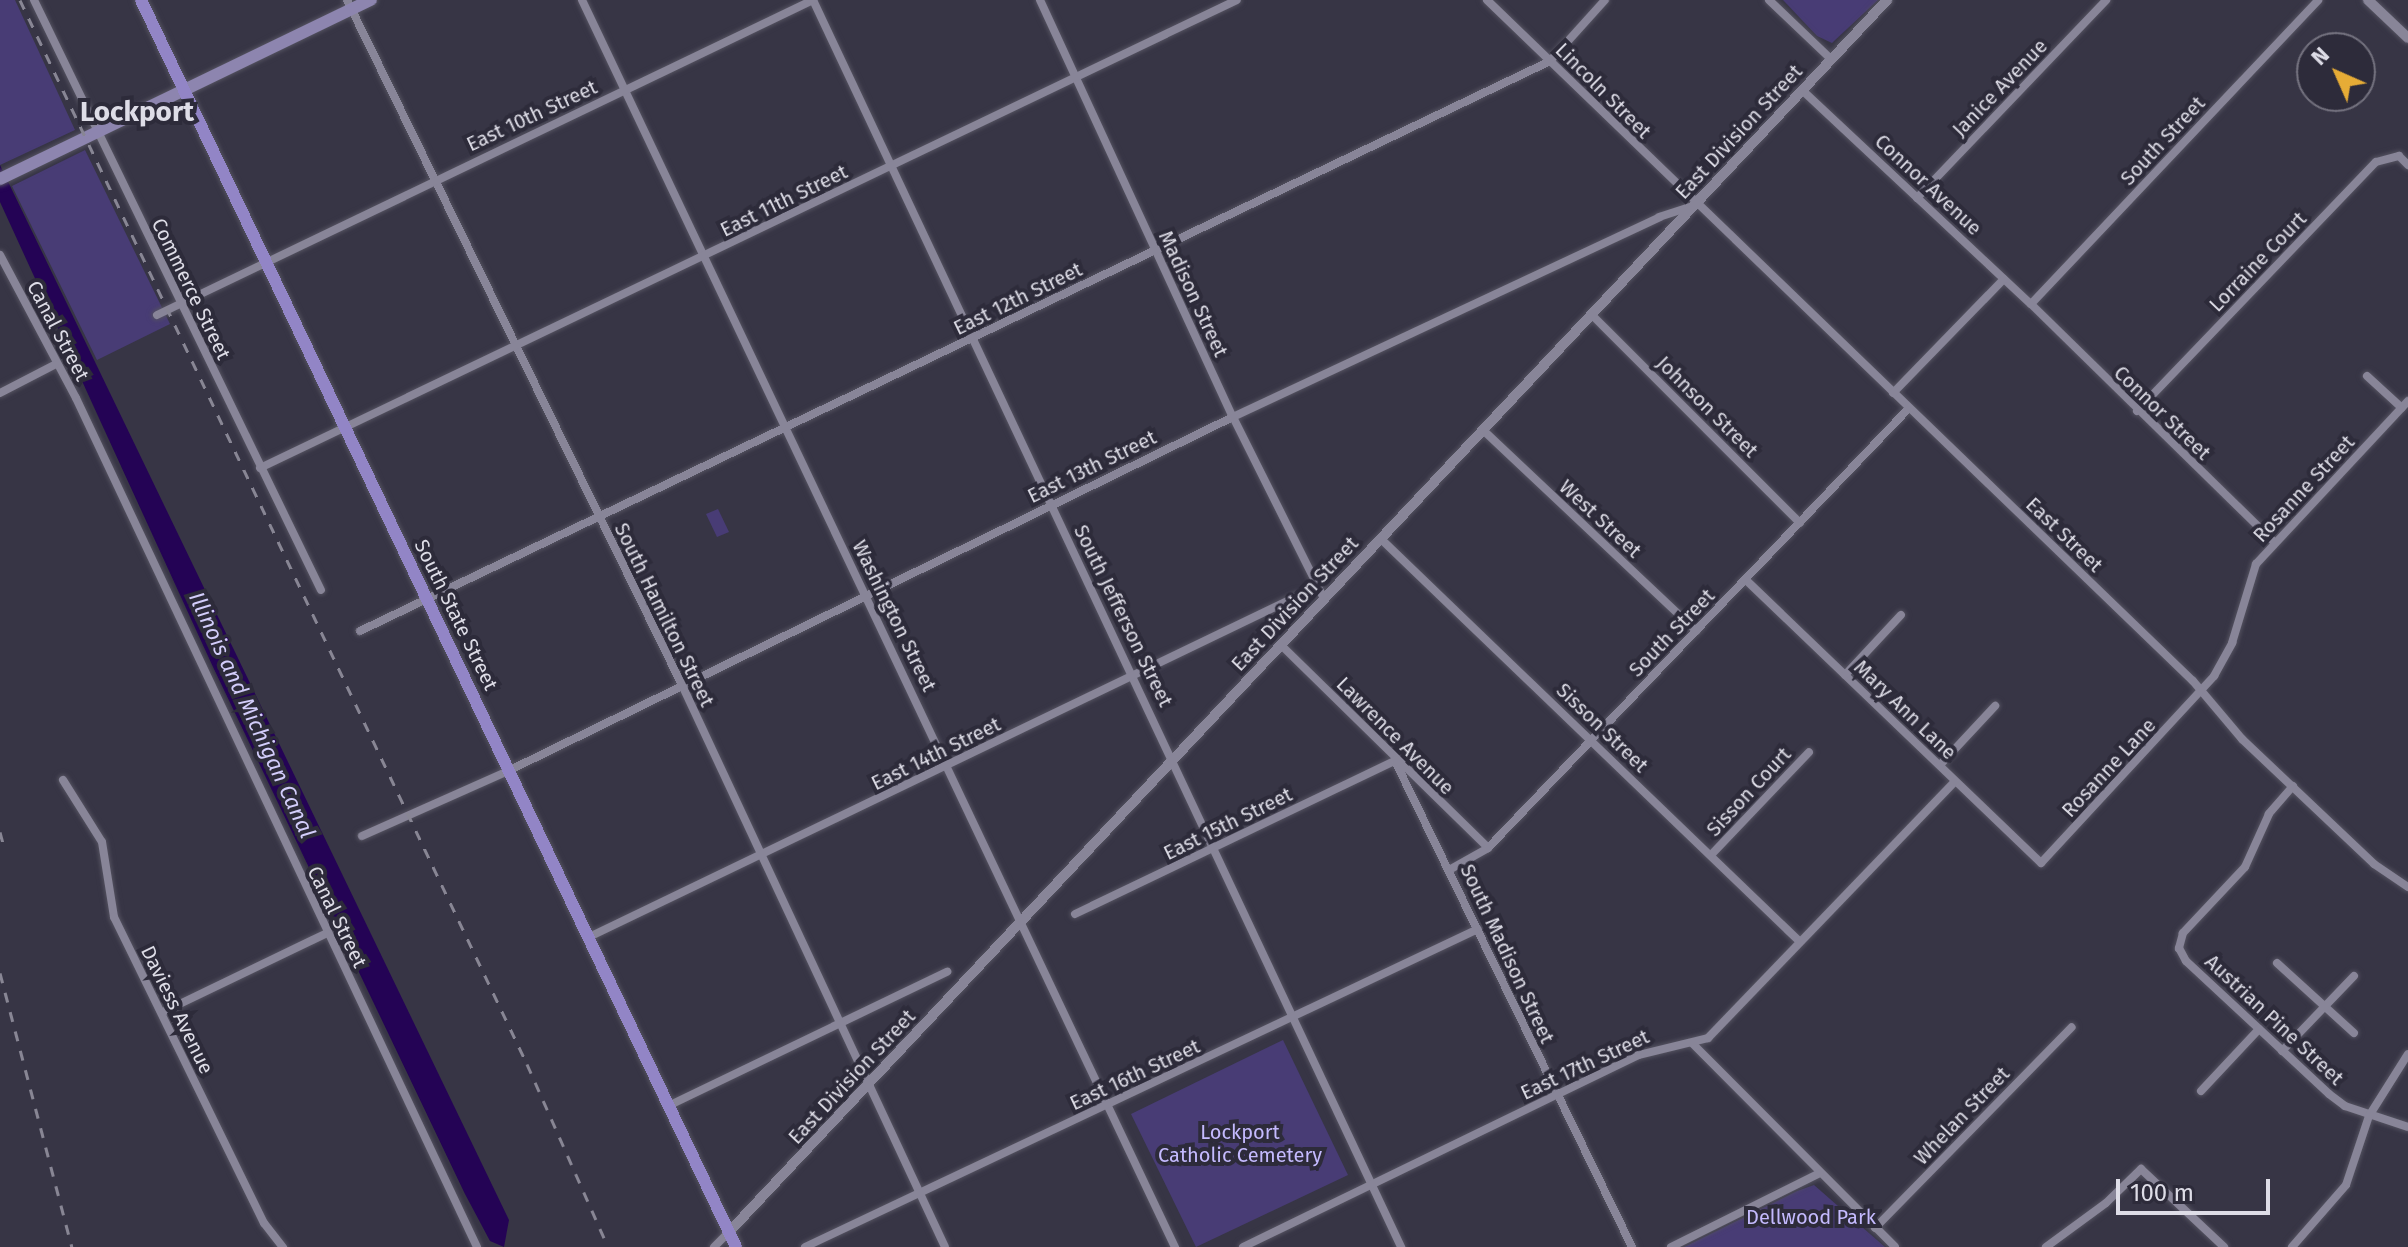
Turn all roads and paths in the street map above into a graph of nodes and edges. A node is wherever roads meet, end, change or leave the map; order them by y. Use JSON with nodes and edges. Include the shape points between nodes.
{"nodes":[{"id":1,"x":34,"y":0,"type":"edge"},
{"id":2,"x":141,"y":0,"type":"edge"},
{"id":3,"x":371,"y":0,"type":"edge"},
{"id":4,"x":582,"y":0,"type":"edge"},
{"id":5,"x":813,"y":0,"type":"edge"},
{"id":6,"x":1040,"y":0,"type":"edge"},
{"id":7,"x":1237,"y":0,"type":"edge"},
{"id":8,"x":1487,"y":0,"type":"edge"},
{"id":9,"x":1605,"y":0,"type":"edge"},
{"id":10,"x":1769,"y":0,"type":"edge"},
{"id":11,"x":1887,"y":0,"type":"edge"},
{"id":12,"x":2106,"y":0,"type":"edge"},
{"id":13,"x":2318,"y":0,"type":"edge"},
{"id":14,"x":2368,"y":0,"type":"edge"},
{"id":15,"x":349,"y":4,"type":"edge"},
{"id":16,"x":2408,"y":38,"type":"edge"},
{"id":17,"x":1831,"y":59,"type":"junction"},
{"id":18,"x":1550,"y":61,"type":"junction"},
{"id":19,"x":1077,"y":77,"type":"junction"},
{"id":20,"x":626,"y":90,"type":"junction"},
{"id":21,"x":1802,"y":90,"type":"junction"},
{"id":22,"x":183,"y":91,"type":"junction"},
{"id":23,"x":97,"y":132,"type":"junction"},
{"id":24,"x":2408,"y":165,"type":"edge"},
{"id":25,"x":891,"y":167,"type":"junction"},
{"id":26,"x":0,"y":179,"type":"edge"},
{"id":27,"x":434,"y":179,"type":"junction"},
{"id":28,"x":1917,"y":198,"type":"junction"},
{"id":29,"x":1695,"y":205,"type":"junction"},
{"id":30,"x":1155,"y":250,"type":"junction"},
{"id":31,"x":0,"y":255,"type":"edge"},
{"id":32,"x":706,"y":256,"type":"junction"},
{"id":33,"x":264,"y":260,"type":"junction"},
{"id":34,"x":2004,"y":279,"type":"junction"},
{"id":35,"x":180,"y":303,"type":"junction"},
{"id":36,"x":2031,"y":304,"type":"junction"},
{"id":37,"x":157,"y":315,"type":"dead end"},
{"id":38,"x":1592,"y":315,"type":"junction"},
{"id":39,"x":973,"y":340,"type":"junction"},
{"id":40,"x":515,"y":348,"type":"junction"},
{"id":41,"x":54,"y":365,"type":"junction"},
{"id":42,"x":2367,"y":376,"type":"dead end"},
{"id":43,"x":0,"y":393,"type":"edge"},
{"id":44,"x":1893,"y":393,"type":"junction"},
{"id":45,"x":2405,"y":404,"type":"edge"},
{"id":46,"x":1909,"y":408,"type":"junction"},
{"id":47,"x":2137,"y":411,"type":"junction"},
{"id":48,"x":1233,"y":417,"type":"junction"},
{"id":49,"x":787,"y":427,"type":"junction"},
{"id":50,"x":1483,"y":430,"type":"junction"},
{"id":51,"x":345,"y":431,"type":"junction"},
{"id":52,"x":260,"y":468,"type":"junction"},
{"id":53,"x":1050,"y":505,"type":"junction"},
{"id":54,"x":599,"y":517,"type":"junction"},
{"id":55,"x":1800,"y":523,"type":"junction"},
{"id":56,"x":1381,"y":539,"type":"junction"},
{"id":57,"x":2274,"y":542,"type":"junction"},
{"id":58,"x":1746,"y":580,"type":"junction"},
{"id":59,"x":321,"y":590,"type":"dead end"},
{"id":60,"x":866,"y":596,"type":"junction"},
{"id":61,"x":1298,"y":596,"type":"dead end"},
{"id":62,"x":1324,"y":599,"type":"junction"},
{"id":63,"x":427,"y":601,"type":"junction"},
{"id":64,"x":1901,"y":615,"type":"dead end"},
{"id":65,"x":360,"y":631,"type":"dead end"},
{"id":66,"x":1696,"y":631,"type":"junction"},
{"id":67,"x":1281,"y":645,"type":"junction"},
{"id":68,"x":1845,"y":675,"type":"junction"},
{"id":69,"x":1135,"y":676,"type":"junction"},
{"id":70,"x":682,"y":685,"type":"junction"},
{"id":71,"x":2200,"y":694,"type":"junction"},
{"id":72,"x":1995,"y":706,"type":"dead end"},
{"id":73,"x":1591,"y":740,"type":"junction"},
{"id":74,"x":1809,"y":752,"type":"dead end"},
{"id":75,"x":1174,"y":756,"type":"junction"},
{"id":76,"x":1395,"y":761,"type":"junction"},
{"id":77,"x":1940,"y":765,"type":"junction"},
{"id":78,"x":948,"y":766,"type":"junction"},
{"id":79,"x":508,"y":771,"type":"junction"},
{"id":80,"x":63,"y":780,"type":"dead end"},
{"id":81,"x":1955,"y":781,"type":"junction"},
{"id":82,"x":2293,"y":786,"type":"junction"},
{"id":83,"x":362,"y":836,"type":"dead end"},
{"id":84,"x":1488,"y":848,"type":"junction"},
{"id":85,"x":1215,"y":849,"type":"junction"},
{"id":86,"x":1711,"y":855,"type":"junction"},
{"id":87,"x":762,"y":856,"type":"junction"},
{"id":88,"x":2041,"y":863,"type":"joint"},
{"id":89,"x":1449,"y":870,"type":"junction"},
{"id":90,"x":2408,"y":887,"type":"edge"},
{"id":91,"x":1075,"y":914,"type":"dead end"},
{"id":92,"x":1020,"y":921,"type":"junction"},
{"id":93,"x":1478,"y":929,"type":"junction"},
{"id":94,"x":327,"y":933,"type":"junction"},
{"id":95,"x":587,"y":938,"type":"junction"},
{"id":96,"x":1800,"y":942,"type":"junction"},
{"id":97,"x":2277,"y":963,"type":"dead end"},
{"id":98,"x":947,"y":972,"type":"dead end"},
{"id":99,"x":2354,"y":976,"type":"dead end"},
{"id":100,"x":2325,"y":1006,"type":"junction"},
{"id":101,"x":163,"y":1012,"type":"junction"},
{"id":102,"x":1294,"y":1019,"type":"junction"},
{"id":103,"x":839,"y":1023,"type":"junction"},
{"id":104,"x":2072,"y":1027,"type":"dead end"},
{"id":105,"x":2259,"y":1029,"type":"junction"},
{"id":106,"x":2354,"y":1033,"type":"dead end"},
{"id":107,"x":1693,"y":1044,"type":"junction"},
{"id":108,"x":2282,"y":1051,"type":"junction"},
{"id":109,"x":2408,"y":1054,"type":"edge"},
{"id":110,"x":869,"y":1087,"type":"junction"},
{"id":111,"x":2201,"y":1091,"type":"dead end"},
{"id":112,"x":1556,"y":1096,"type":"junction"},
{"id":113,"x":1107,"y":1105,"type":"junction"},
{"id":114,"x":668,"y":1106,"type":"junction"},
{"id":115,"x":2369,"y":1116,"type":"junction"},
{"id":116,"x":2408,"y":1127,"type":"edge"},
{"id":117,"x":1820,"y":1173,"type":"junction"},
{"id":118,"x":1373,"y":1185,"type":"junction"},
{"id":119,"x":919,"y":1192,"type":"junction"},
{"id":120,"x":1875,"y":1228,"type":"junction"},
{"id":121,"x":729,"y":1232,"type":"junction"},
{"id":122,"x":283,"y":1247,"type":"edge"},
{"id":123,"x":477,"y":1247,"type":"edge"},
{"id":124,"x":714,"y":1247,"type":"edge"},
{"id":125,"x":736,"y":1247,"type":"edge"},
{"id":126,"x":805,"y":1247,"type":"edge"},
{"id":127,"x":945,"y":1247,"type":"edge"},
{"id":128,"x":1175,"y":1247,"type":"edge"},
{"id":129,"x":1243,"y":1247,"type":"edge"},
{"id":130,"x":1401,"y":1247,"type":"edge"},
{"id":131,"x":1632,"y":1247,"type":"edge"},
{"id":132,"x":1671,"y":1247,"type":"edge"},
{"id":133,"x":1895,"y":1247,"type":"edge"},
{"id":134,"x":2046,"y":1247,"type":"edge"},
{"id":135,"x":2224,"y":1247,"type":"edge"},
{"id":136,"x":2292,"y":1247,"type":"edge"}],
"edges":[{"from":1,"to":23,"type":"street","name":"Commerce Street"},
{"from":2,"to":22,"type":"main road","name":"South State Street"},
{"from":3,"to":15,"type":"main road"},
{"from":4,"to":20,"type":"street","name":"Washington Street"},
{"from":5,"to":20,"type":"street","name":"East 10th Street"},
{"from":5,"to":25,"type":"street","name":"South Jefferson Street"},
{"from":6,"to":19,"type":"street","name":"Madison Street"},
{"from":7,"to":19,"type":"street","name":"East 11th Street"},
{"from":8,"to":18,"type":"street","name":"Lincoln Street"},
{"from":9,"to":18,"type":"street","name":"East 12th Street"},
{"from":10,"to":17,"type":"street"},
{"from":11,"to":17,"type":"street","name":"East Division Street"},
{"from":12,"to":28,"type":"street","name":"Janice Avenue"},
{"from":13,"to":36,"type":"street","name":"South Street"},
{"from":14,"to":16,"type":"street"},
{"from":15,"to":22,"type":"main road"},
{"from":15,"to":27,"type":"street","name":"South Hamilton Street"},
{"from":17,"to":21,"type":"street","name":"East Division Street"},
{"from":18,"to":29,"type":"street","name":"Lincoln Street"},
{"from":18,"to":30,"type":"street","name":"East 12th Street"},
{"from":19,"to":25,"type":"street","name":"East 11th Street"},
{"from":19,"to":30,"type":"street","name":"Madison Street"},
{"from":20,"to":27,"type":"street","name":"East 10th Street"},
{"from":20,"to":32,"type":"street","name":"Washington Street"},
{"from":21,"to":28,"type":"street","name":"Connor Avenue"},
{"from":21,"to":29,"type":"street","name":"East Division Street"},
{"from":22,"to":23,"type":"main road"},
{"from":22,"to":33,"type":"main road","name":"South State Street"},
{"from":23,"to":26,"type":"main road"},
{"from":23,"to":35,"type":"street","name":"Commerce Street"},
{"from":24,"to":47,"type":"street","name":"Lorraine Court","via":[[2399,156],[2376,162]]},
{"from":25,"to":32,"type":"street","name":"East 11th Street"},
{"from":25,"to":39,"type":"street","name":"South Jefferson Street"},
{"from":27,"to":33,"type":"street","name":"East 10th Street"},
{"from":27,"to":40,"type":"street","name":"South Hamilton Street"},
{"from":28,"to":34,"type":"street","name":"Connor Avenue"},
{"from":29,"to":38,"type":"street","name":"East Division Street"},
{"from":29,"to":44,"type":"street","name":"East Street"},
{"from":29,"to":48,"type":"street","name":"East 13th Street","via":[[1659,217]]},
{"from":30,"to":39,"type":"street","name":"East 12th Street"},
{"from":30,"to":48,"type":"street","name":"Madison Street"},
{"from":31,"to":41,"type":"street","name":"Canal Street"},
{"from":32,"to":40,"type":"street","name":"East 11th Street"},
{"from":32,"to":49,"type":"street","name":"Washington Street"},
{"from":33,"to":35,"type":"street","name":"East 10th Street"},
{"from":33,"to":51,"type":"main road","name":"South State Street"},
{"from":34,"to":36,"type":"street","name":"Connor Avenue"},
{"from":34,"to":44,"type":"street"},
{"from":35,"to":37,"type":"street","name":"East 10th Street"},
{"from":35,"to":52,"type":"street","name":"Commerce Street"},
{"from":36,"to":47,"type":"street","name":"Connor Street"},
{"from":38,"to":50,"type":"street","name":"East Division Street"},
{"from":38,"to":55,"type":"street","name":"Johnson Street"},
{"from":39,"to":49,"type":"street","name":"East 12th Street"},
{"from":39,"to":53,"type":"street","name":"South Jefferson Street"},
{"from":40,"to":51,"type":"street","name":"East 11th Street"},
{"from":40,"to":54,"type":"street","name":"South Hamilton Street"},
{"from":41,"to":43,"type":"street"},
{"from":41,"to":94,"type":"street","name":"Canal Street","via":[[76,398]]},
{"from":42,"to":45,"type":"street"},
{"from":44,"to":46,"type":"street","name":"East Street"},
{"from":45,"to":57,"type":"street","name":"Rosanne Street"},
{"from":46,"to":55,"type":"street","name":"South Street"},
{"from":46,"to":71,"type":"street","name":"East Street","via":[[2193,681]]},
{"from":47,"to":57,"type":"street","name":"Connor Street"},
{"from":48,"to":53,"type":"street","name":"East 13th Street"},
{"from":48,"to":62,"type":"street","name":"Madison Street"},
{"from":49,"to":54,"type":"street","name":"East 12th Street"},
{"from":49,"to":60,"type":"street","name":"Washington Street"},
{"from":50,"to":56,"type":"street","name":"East Division Street"},
{"from":50,"to":66,"type":"street","name":"West Street"},
{"from":51,"to":52,"type":"street","name":"East 11th Street"},
{"from":51,"to":63,"type":"main road","name":"South State Street"},
{"from":52,"to":59,"type":"street","name":"Commerce Street"},
{"from":53,"to":60,"type":"street","name":"East 13th Street"},
{"from":53,"to":69,"type":"street","name":"South Jefferson Street"},
{"from":54,"to":63,"type":"street","name":"East 12th Street"},
{"from":54,"to":70,"type":"street","name":"South Hamilton Street"},
{"from":55,"to":58,"type":"street","name":"South Street"},
{"from":56,"to":62,"type":"street","name":"East Division Street"},
{"from":56,"to":73,"type":"street","name":"Sisson Street"},
{"from":57,"to":71,"type":"street","name":"Rosanne Street","via":[[2249,579],[2227,654]]},
{"from":58,"to":66,"type":"street","name":"South Street"},
{"from":58,"to":68,"type":"street","name":"Mary Ann Lane"},
{"from":60,"to":70,"type":"street","name":"East 13th Street"},
{"from":60,"to":78,"type":"street","name":"Washington Street"},
{"from":61,"to":69,"type":"street","name":"East 14th Street"},
{"from":62,"to":67,"type":"street","name":"East Division Street"},
{"from":63,"to":65,"type":"street","name":"East 12th Street"},
{"from":63,"to":79,"type":"main road","name":"South State Street"},
{"from":64,"to":68,"type":"street"},
{"from":66,"to":73,"type":"street","name":"South Street"},
{"from":67,"to":75,"type":"street","name":"East Division Street"},
{"from":67,"to":76,"type":"street","name":"Lawrence Avenue"},
{"from":68,"to":77,"type":"street","name":"Mary Ann Lane"},
{"from":69,"to":75,"type":"street","name":"South Jefferson Street"},
{"from":69,"to":78,"type":"street","name":"East 14th Street"},
{"from":70,"to":79,"type":"street","name":"East 13th Street"},
{"from":70,"to":87,"type":"street","name":"South Hamilton Street"},
{"from":71,"to":82,"type":"street","name":"East Street"},
{"from":71,"to":88,"type":"street","name":"Rosanne Lane"},
{"from":72,"to":77,"type":"street"},
{"from":73,"to":84,"type":"street","name":"South Street"},
{"from":73,"to":86,"type":"street","name":"Sisson Street"},
{"from":74,"to":86,"type":"street","name":"Sisson Court"},
{"from":75,"to":85,"type":"street","name":"South Jefferson Street"},
{"from":75,"to":92,"type":"street","name":"East Division Street"},
{"from":76,"to":84,"type":"street","name":"Lawrence Avenue"},
{"from":76,"to":85,"type":"street","name":"East 15th Street"},
{"from":76,"to":89,"type":"street","name":"South Madison Street"},
{"from":77,"to":81,"type":"street","name":"Mary Ann Lane"},
{"from":78,"to":87,"type":"street","name":"East 14th Street"},
{"from":78,"to":92,"type":"street","name":"Washington Street"},
{"from":79,"to":83,"type":"street","name":"East 13th Street"},
{"from":79,"to":95,"type":"main road","name":"South State Street"},
{"from":80,"to":101,"type":"street","name":"Daviess Avenue","via":[[102,842],[114,917]]},
{"from":81,"to":88,"type":"street","name":"Mary Ann Lane"},
{"from":81,"to":96,"type":"street","name":"East 17th Street"},
{"from":82,"to":90,"type":"street","name":"East Street","via":[[2374,864]]},
{"from":82,"to":105,"type":"street","name":"Austrian Pine Street","via":[[2269,814],[2245,867],[2183,933],[2179,948],[2186,961]]},
{"from":84,"to":89,"type":"street","name":"South Street"},
{"from":85,"to":91,"type":"street","name":"East 15th Street"},
{"from":85,"to":102,"type":"street","name":"South Jefferson Street"},
{"from":86,"to":96,"type":"street","name":"Sisson Street"},
{"from":87,"to":95,"type":"street","name":"East 14th Street"},
{"from":87,"to":103,"type":"street","name":"South Hamilton Street"},
{"from":89,"to":93,"type":"street","name":"South Madison Street"},
{"from":92,"to":110,"type":"street","name":"East Division Street"},
{"from":92,"to":113,"type":"street","name":"Washington Street"},
{"from":93,"to":102,"type":"street","name":"East 16th Street"},
{"from":93,"to":112,"type":"street","name":"South Madison Street"},
{"from":94,"to":101,"type":"street"},
{"from":94,"to":123,"type":"street","name":"Canal Street"},
{"from":95,"to":114,"type":"main road","name":"South State Street"},
{"from":96,"to":107,"type":"street","name":"East 17th Street","via":[[1708,1038]]},
{"from":97,"to":100,"type":"street"},
{"from":98,"to":103,"type":"street"},
{"from":99,"to":100,"type":"street"},
{"from":100,"to":106,"type":"street"},
{"from":100,"to":108,"type":"street"},
{"from":101,"to":122,"type":"street","name":"Daviess Avenue","via":[[264,1223]]},
{"from":102,"to":113,"type":"street","name":"East 16th Street"},
{"from":102,"to":118,"type":"street","name":"South Jefferson Street"},
{"from":103,"to":110,"type":"street","name":"South Hamilton Street"},
{"from":103,"to":114,"type":"street"},
{"from":104,"to":120,"type":"street","name":"Whelan Street"},
{"from":105,"to":108,"type":"street","name":"Austrian Pine Street"},
{"from":105,"to":111,"type":"street"},
{"from":107,"to":112,"type":"street","name":"East 17th Street","via":[[1654,1049]]},
{"from":107,"to":117,"type":"street"},
{"from":108,"to":115,"type":"street","name":"Austrian Pine Street","via":[[2345,1106]]},
{"from":109,"to":115,"type":"street"},
{"from":110,"to":119,"type":"street","name":"South Hamilton Street"},
{"from":110,"to":121,"type":"street","name":"East Division Street"},
{"from":112,"to":118,"type":"street","name":"East 17th Street"},
{"from":112,"to":131,"type":"street","name":"South Madison Street"},
{"from":113,"to":119,"type":"street","name":"East 16th Street"},
{"from":113,"to":128,"type":"street","name":"Washington Street"},
{"from":114,"to":121,"type":"main road","name":"South State Street"},
{"from":115,"to":116,"type":"street","name":"Austrian Pine Street"},
{"from":115,"to":136,"type":"street","via":[[2346,1185]]},
{"from":117,"to":120,"type":"street"},
{"from":117,"to":132,"type":"street"},
{"from":118,"to":129,"type":"street","name":"East 17th Street"},
{"from":118,"to":130,"type":"street","name":"South Jefferson Street"},
{"from":119,"to":126,"type":"street","name":"East 16th Street"},
{"from":119,"to":127,"type":"street","name":"South Hamilton Street"},
{"from":120,"to":133,"type":"street"},
{"from":121,"to":124,"type":"street"},
{"from":121,"to":125,"type":"main road","name":"South State Street"},
{"from":134,"to":135,"type":"street","via":[[2106,1203],[2141,1169]]}]}
